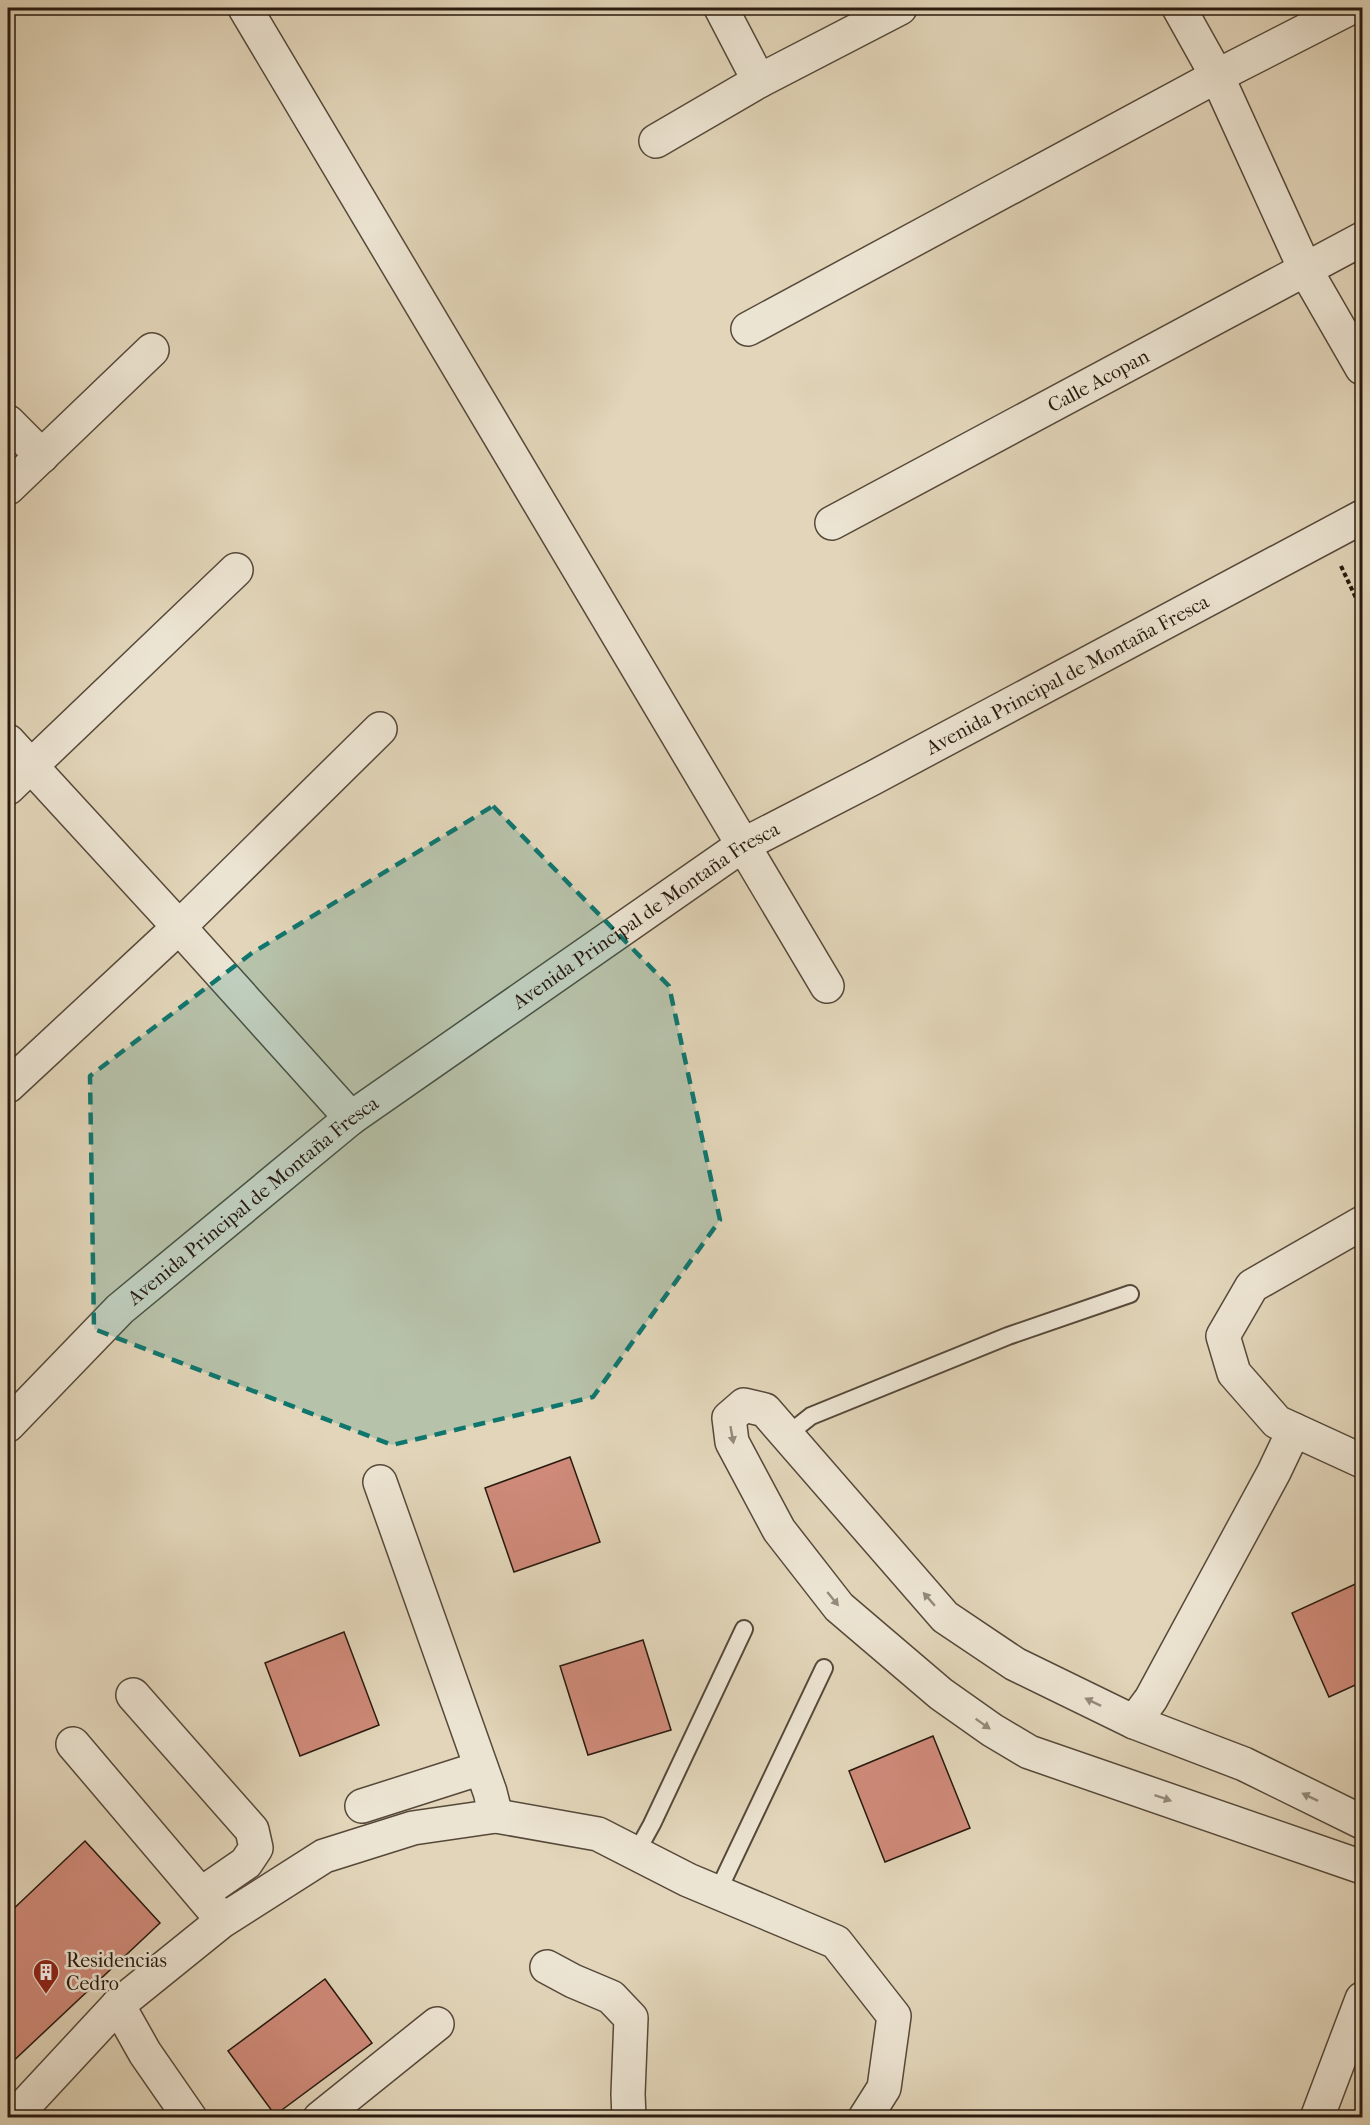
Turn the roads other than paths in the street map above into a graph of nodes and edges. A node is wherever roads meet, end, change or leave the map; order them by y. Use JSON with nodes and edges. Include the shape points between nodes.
{"nodes":[{"id":1,"x":245,"y":8,"type":"edge"},
{"id":2,"x":721,"y":8,"type":"edge"},
{"id":3,"x":900,"y":8,"type":"edge"},
{"id":4,"x":1179,"y":8,"type":"edge"},
{"id":5,"x":1350,"y":8,"type":"edge"},
{"id":6,"x":1217,"y":76,"type":"junction"},
{"id":7,"x":759,"y":81,"type":"junction"},
{"id":8,"x":656,"y":141,"type":"dead end"},
{"id":9,"x":1362,"y":239,"type":"edge"},
{"id":10,"x":1305,"y":269,"type":"junction"},
{"id":11,"x":748,"y":329,"type":"dead end"},
{"id":12,"x":152,"y":350,"type":"dead end"},
{"id":13,"x":1362,"y":368,"type":"edge"},
{"id":14,"x":8,"y":422,"type":"edge"},
{"id":15,"x":42,"y":456,"type":"junction"},
{"id":16,"x":8,"y":488,"type":"edge"},
{"id":17,"x":1362,"y":517,"type":"edge"},
{"id":18,"x":832,"y":523,"type":"dead end"},
{"id":19,"x":236,"y":570,"type":"dead end"},
{"id":20,"x":380,"y":729,"type":"dead end"},
{"id":21,"x":8,"y":741,"type":"edge"},
{"id":22,"x":31,"y":765,"type":"junction"},
{"id":23,"x":8,"y":788,"type":"edge"},
{"id":24,"x":743,"y":845,"type":"junction"},
{"id":25,"x":179,"y":927,"type":"junction"},
{"id":26,"x":827,"y":986,"type":"dead end"},
{"id":27,"x":8,"y":1086,"type":"edge"},
{"id":28,"x":351,"y":1118,"type":"junction"},
{"id":29,"x":1362,"y":1223,"type":"edge"},
{"id":30,"x":1130,"y":1294,"type":"dead end"},
{"id":31,"x":8,"y":1425,"type":"edge"},
{"id":32,"x":1294,"y":1430,"type":"junction"},
{"id":33,"x":787,"y":1435,"type":"junction"},
{"id":34,"x":1362,"y":1461,"type":"edge"},
{"id":35,"x":380,"y":1482,"type":"dead end"},
{"id":36,"x":744,"y":1629,"type":"dead end"},
{"id":37,"x":824,"y":1668,"type":"dead end"},
{"id":38,"x":134,"y":1695,"type":"dead end"},
{"id":39,"x":1134,"y":1722,"type":"junction"},
{"id":40,"x":73,"y":1744,"type":"dead end"},
{"id":41,"x":482,"y":1768,"type":"junction"},
{"id":42,"x":362,"y":1806,"type":"dead end"},
{"id":43,"x":496,"y":1816,"type":"junction"},
{"id":44,"x":1362,"y":1822,"type":"edge"},
{"id":45,"x":636,"y":1853,"type":"junction"},
{"id":46,"x":1362,"y":1867,"type":"edge"},
{"id":47,"x":718,"y":1891,"type":"junction"},
{"id":48,"x":201,"y":1894,"type":"junction"},
{"id":49,"x":222,"y":1922,"type":"junction"},
{"id":50,"x":547,"y":1967,"type":"dead end"},
{"id":51,"x":1362,"y":1999,"type":"edge"},
{"id":52,"x":118,"y":2005,"type":"junction"},
{"id":53,"x":437,"y":2024,"type":"dead end"},
{"id":54,"x":13,"y":2118,"type":"edge"},
{"id":55,"x":190,"y":2118,"type":"edge"},
{"id":56,"x":320,"y":2118,"type":"edge"},
{"id":57,"x":628,"y":2118,"type":"edge"},
{"id":58,"x":865,"y":2118,"type":"edge"},
{"id":59,"x":1317,"y":2118,"type":"edge"}],
"edges":[{"from":1,"to":24,"type":"street"},
{"from":2,"to":7,"type":"street"},
{"from":3,"to":7,"type":"street"},
{"from":4,"to":6,"type":"street"},
{"from":5,"to":6,"type":"street"},
{"from":6,"to":10,"type":"street"},
{"from":6,"to":11,"type":"street"},
{"from":7,"to":8,"type":"street"},
{"from":9,"to":10,"type":"street","name":"Calle Acopan"},
{"from":10,"to":13,"type":"street"},
{"from":10,"to":18,"type":"street","name":"Calle Acopan"},
{"from":12,"to":15,"type":"street"},
{"from":14,"to":15,"type":"street"},
{"from":15,"to":16,"type":"street"},
{"from":17,"to":24,"type":"street","name":"Avenida Principal de Montaña Fresca"},
{"from":19,"to":22,"type":"street"},
{"from":20,"to":25,"type":"street"},
{"from":21,"to":22,"type":"street"},
{"from":22,"to":23,"type":"street"},
{"from":22,"to":25,"type":"street"},
{"from":24,"to":26,"type":"street"},
{"from":24,"to":28,"type":"street","name":"Avenida Principal de Montaña Fresca"},
{"from":25,"to":27,"type":"street"},
{"from":25,"to":28,"type":"street"},
{"from":28,"to":31,"type":"street","name":"Avenida Principal de Montaña Fresca","via":[[120,1309]]},
{"from":29,"to":32,"type":"street","via":[[1252,1286],[1223,1335],[1233,1373],[1277,1422]]},
{"from":30,"to":33,"type":"lane","via":[[1008,1336],[811,1416]]},
{"from":32,"to":34,"type":"street"},
{"from":32,"to":39,"type":"street"},
{"from":39,"to":33,"type":"street","one_way":true,"via":[[1015,1664],[945,1617]]},
{"from":33,"to":46,"type":"street","one_way":true,"via":[[765,1410],[744,1405],[729,1418],[732,1442],[779,1530],[840,1607],[941,1694],[1029,1752]]},
{"from":35,"to":41,"type":"street"},
{"from":36,"to":45,"type":"lane"},
{"from":37,"to":47,"type":"lane"},
{"from":38,"to":48,"type":"street","via":[[252,1830],[256,1848],[246,1863]]},
{"from":44,"to":39,"type":"street","one_way":true,"via":[[1244,1764]]},
{"from":40,"to":48,"type":"street"},
{"from":41,"to":42,"type":"street"},
{"from":41,"to":43,"type":"street"},
{"from":43,"to":45,"type":"street","via":[[598,1834]]},
{"from":43,"to":49,"type":"street","via":[[413,1828],[324,1856]]},
{"from":45,"to":47,"type":"street"},
{"from":47,"to":58,"type":"street","via":[[836,1941],[894,2016],[884,2088]]},
{"from":48,"to":49,"type":"street"},
{"from":49,"to":52,"type":"street"},
{"from":50,"to":57,"type":"street","via":[[611,1997],[632,2018]]},
{"from":51,"to":59,"type":"street"},
{"from":52,"to":54,"type":"street"},
{"from":52,"to":55,"type":"street","via":[[145,2053]]},
{"from":53,"to":56,"type":"street"}]}
